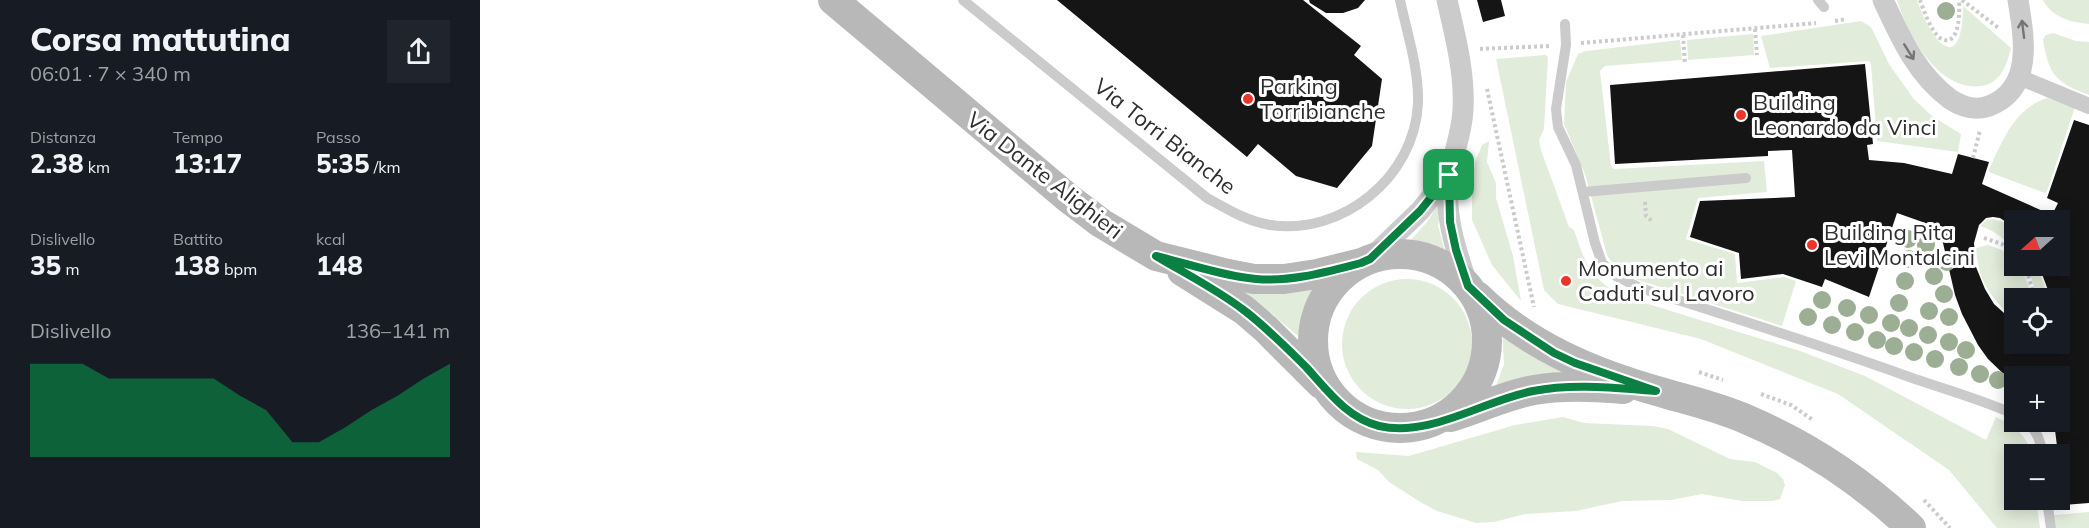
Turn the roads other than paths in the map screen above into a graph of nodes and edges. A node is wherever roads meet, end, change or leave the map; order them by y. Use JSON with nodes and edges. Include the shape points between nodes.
{"nodes":[{"id":1,"x":833,"y":0,"type":"edge"},
{"id":2,"x":963,"y":0,"type":"edge"},
{"id":3,"x":1400,"y":0,"type":"edge"},
{"id":4,"x":1447,"y":0,"type":"edge"},
{"id":5,"x":1883,"y":0,"type":"edge"},
{"id":6,"x":2018,"y":0,"type":"edge"},
{"id":7,"x":1565,"y":24,"type":"dead end"},
{"id":8,"x":2019,"y":77,"type":"junction"},
{"id":9,"x":2089,"y":106,"type":"edge"},
{"id":10,"x":1449,"y":175,"type":"junction"},
{"id":11,"x":1746,"y":177,"type":"dead end"},
{"id":12,"x":1583,"y":192,"type":"junction"},
{"id":13,"x":1156,"y":256,"type":"junction"},
{"id":14,"x":1365,"y":261,"type":"junction"},
{"id":15,"x":1468,"y":286,"type":"junction"},
{"id":16,"x":1656,"y":391,"type":"junction"},
{"id":17,"x":1333,"y":397,"type":"junction"},
{"id":18,"x":2004,"y":410,"type":"edge"},
{"id":19,"x":1435,"y":422,"type":"junction"},
{"id":20,"x":2048,"y":510,"type":"edge"},
{"id":21,"x":1911,"y":528,"type":"edge"},
{"id":22,"x":2051,"y":528,"type":"edge"}],
"edges":[{"from":1,"to":13,"type":"main road","name":"Via Dante Alighieri","via":[[1068,198]]},
{"from":2,"to":3,"type":"lane","name":"Via Torri Bianche","via":[[1207,198],[1239,216],[1270,225],[1296,226],[1347,212],[1372,195],[1395,170],[1411,139],[1418,104],[1414,60]]},
{"from":4,"to":10,"type":"street","via":[[1463,89],[1461,128]]},
{"from":5,"to":8,"type":"street","one_way":true,"via":[[1905,47],[1951,100],[1964,107],[1981,108],[1997,102]]},
{"from":8,"to":6,"type":"street","one_way":true,"via":[[2024,32]]},
{"from":7,"to":12,"type":"lane","via":[[1566,45],[1556,109],[1558,127],[1576,165]]},
{"from":8,"to":9,"type":"street"},
{"from":10,"to":14,"type":"street","via":[[1420,211]]},
{"from":10,"to":15,"type":"street","via":[[1450,222]]},
{"from":11,"to":12,"type":"lane"},
{"from":12,"to":18,"type":"lane","via":[[1602,262],[1616,276],[1640,288],[1825,346]]},
{"from":13,"to":14,"type":"main road","name":"Via Dante Alighieri","via":[[1254,279],[1304,277]]},
{"from":13,"to":17,"type":"main road","via":[[1244,310]]},
{"from":14,"to":15,"type":"main road","via":[[1394,254],[1425,258],[1452,271]]},
{"from":14,"to":17,"type":"main road","via":[[1332,286],[1315,324],[1317,365]]},
{"from":15,"to":16,"type":"main road","via":[[1504,320],[1546,348],[1575,363]]},
{"from":15,"to":19,"type":"main road","via":[[1484,317],[1488,342],[1485,365],[1466,399]]},
{"from":16,"to":19,"type":"main road","via":[[1581,387],[1533,391]]},
{"from":16,"to":21,"type":"main road","via":[[1747,419],[1813,452],[1873,493]]},
{"from":17,"to":19,"type":"main road","via":[[1357,417],[1381,426],[1407,429]]},
{"from":20,"to":22,"type":"lane"}]}
